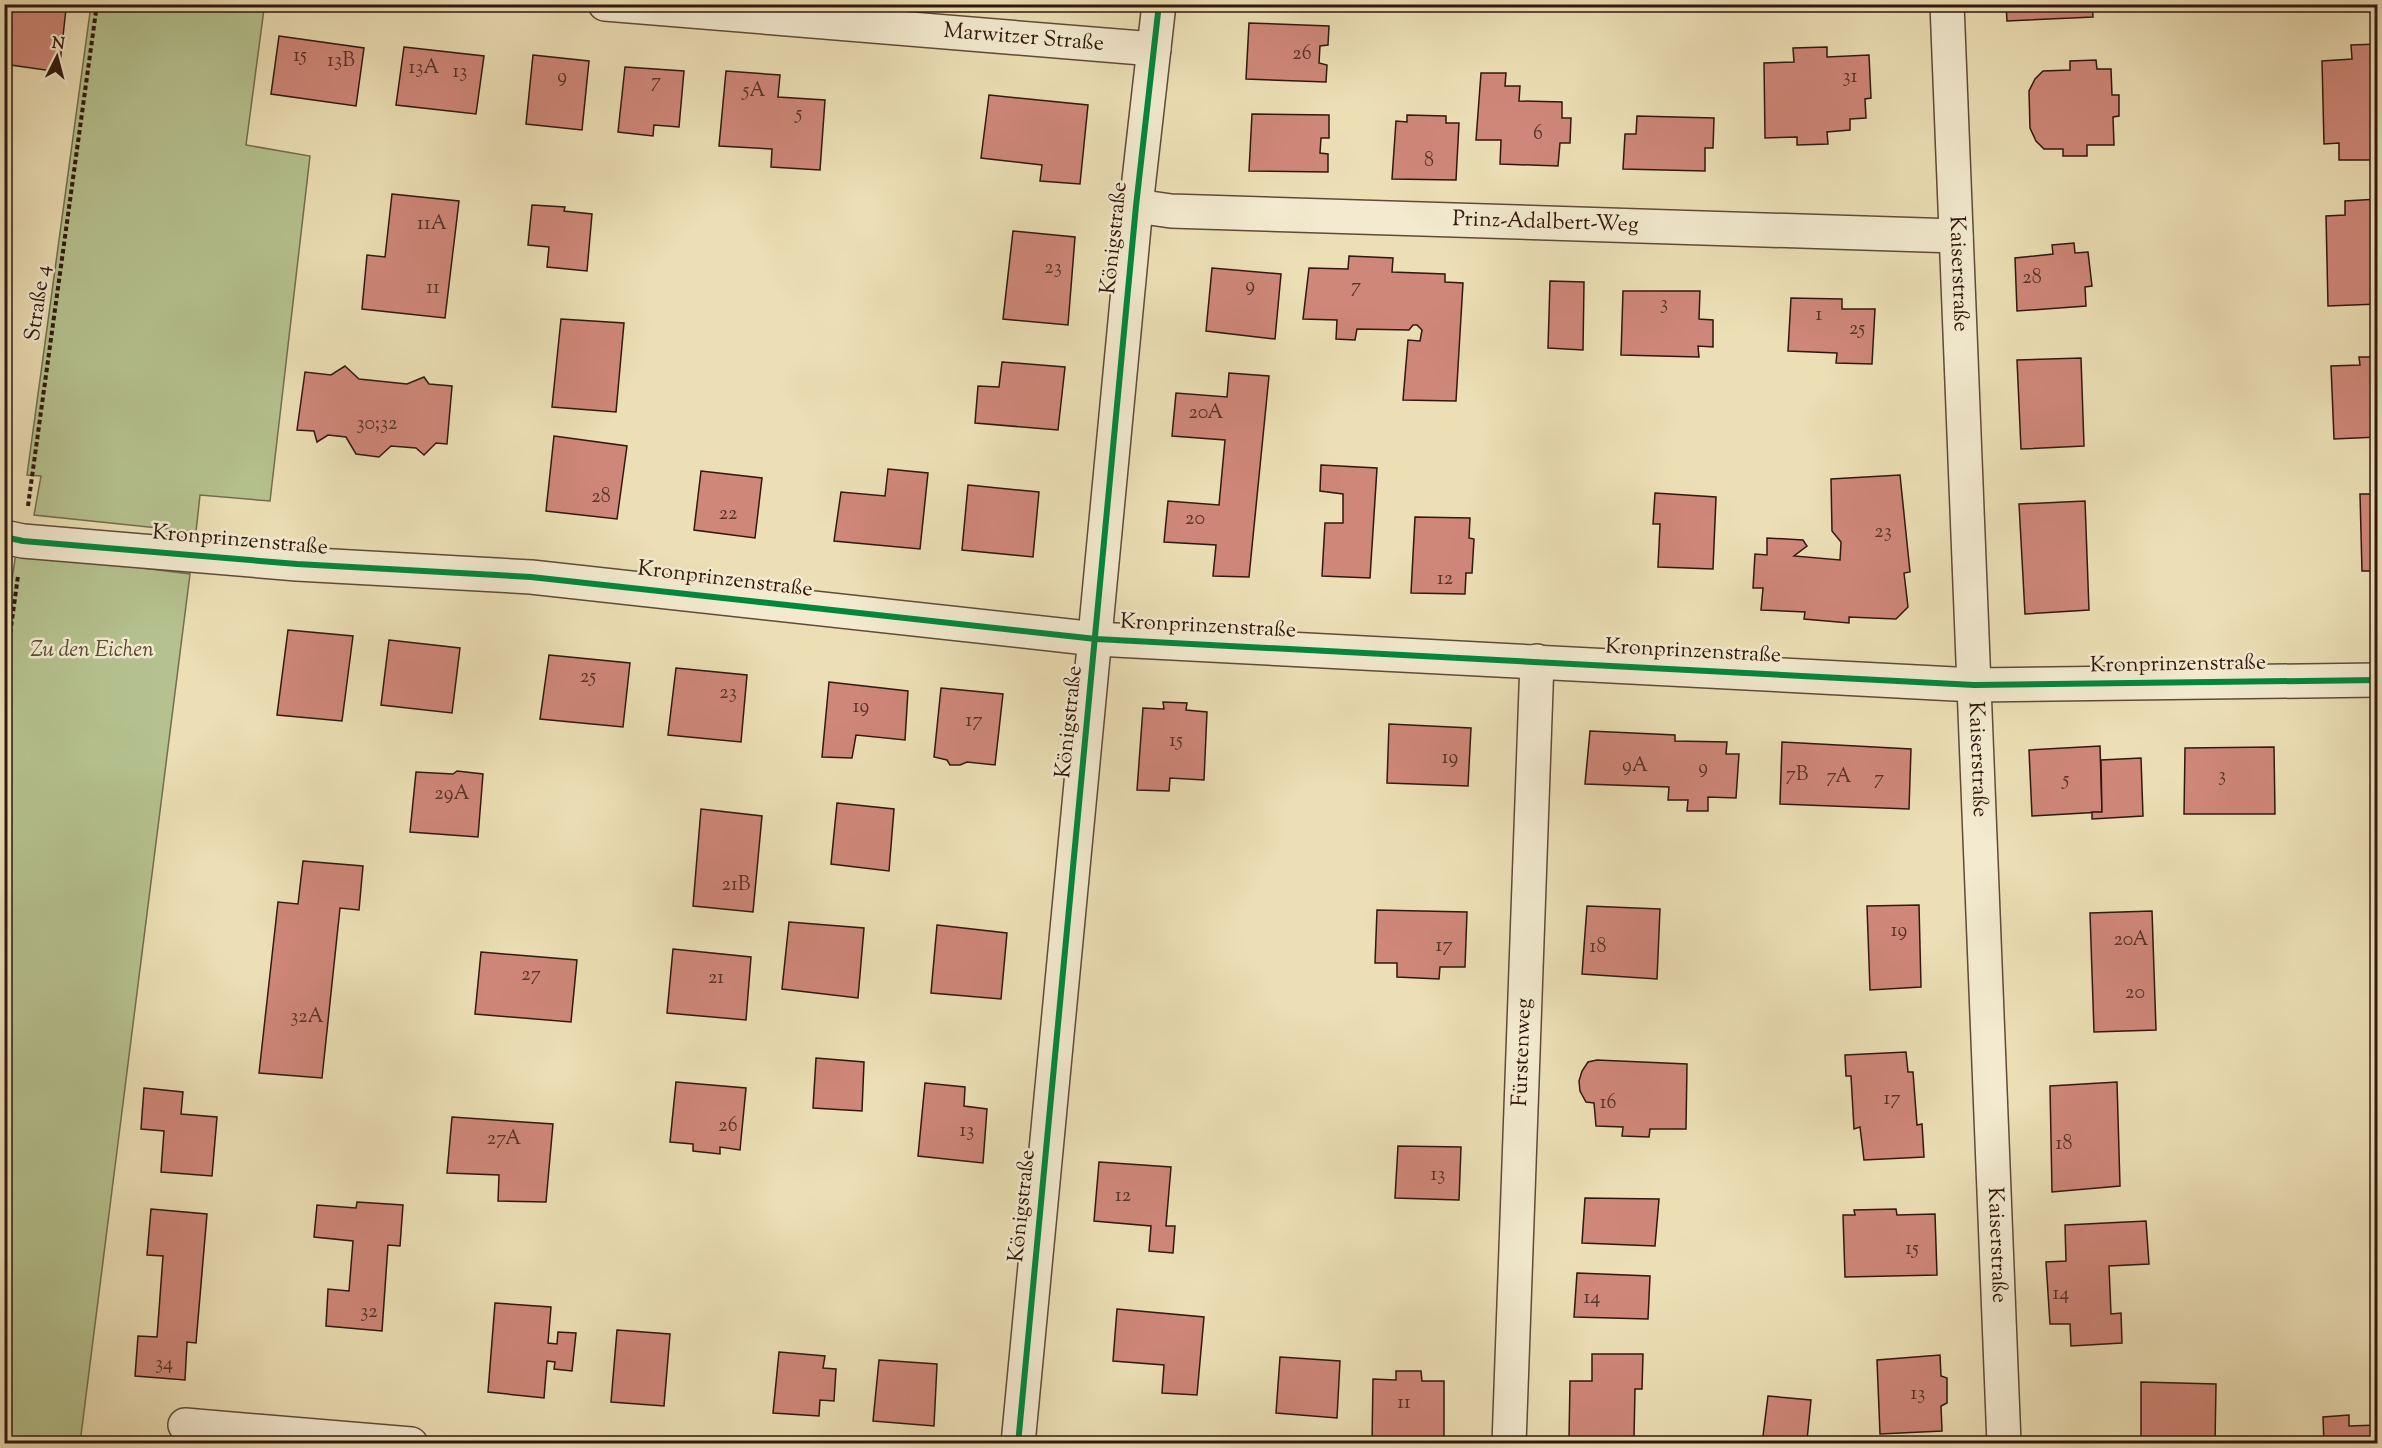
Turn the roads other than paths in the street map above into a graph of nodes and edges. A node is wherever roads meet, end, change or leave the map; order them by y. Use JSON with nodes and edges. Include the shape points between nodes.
{"nodes":[{"id":1,"x":605,"y":4,"type":"edge"},
{"id":2,"x":1159,"y":4,"type":"edge"},
{"id":3,"x":1947,"y":4,"type":"edge"},
{"id":4,"x":1154,"y":49,"type":"junction"},
{"id":5,"x":1136,"y":206,"type":"junction"},
{"id":6,"x":1956,"y":236,"type":"junction"},
{"id":7,"x":14,"y":539,"type":"edge"},
{"id":8,"x":1096,"y":639,"type":"junction"},
{"id":9,"x":1537,"y":661,"type":"junction"},
{"id":10,"x":2378,"y":680,"type":"edge"},
{"id":11,"x":1974,"y":685,"type":"junction"},
{"id":12,"x":185,"y":1425,"type":"dead end"},
{"id":13,"x":411,"y":1443,"type":"edge"},
{"id":14,"x":1018,"y":1443,"type":"edge"},
{"id":15,"x":1509,"y":1443,"type":"edge"},
{"id":16,"x":2004,"y":1443,"type":"edge"}],
"edges":[{"from":1,"to":4,"type":"street","name":"Marwitzer Straße"},
{"from":2,"to":4,"type":"street","name":"Königstraße"},
{"from":3,"to":6,"type":"street","name":"Kaiserstraße"},
{"from":4,"to":5,"type":"street","name":"Königstraße"},
{"from":5,"to":6,"type":"street","name":"Prinz-Adalbert-Weg","via":[[1183,211]]},
{"from":5,"to":8,"type":"street","name":"Königstraße"},
{"from":6,"to":11,"type":"street","name":"Kaiserstraße"},
{"from":7,"to":8,"type":"street","name":"Kronprinzenstraße","via":[[277,563],[531,577]]},
{"from":8,"to":9,"type":"street","name":"Kronprinzenstraße"},
{"from":8,"to":14,"type":"street","name":"Königstraße"},
{"from":9,"to":11,"type":"street","name":"Kronprinzenstraße"},
{"from":9,"to":15,"type":"street","name":"Fürstenweg"},
{"from":10,"to":11,"type":"street","name":"Kronprinzenstraße"},
{"from":11,"to":16,"type":"street","name":"Kaiserstraße"},
{"from":12,"to":13,"type":"street"}]}
